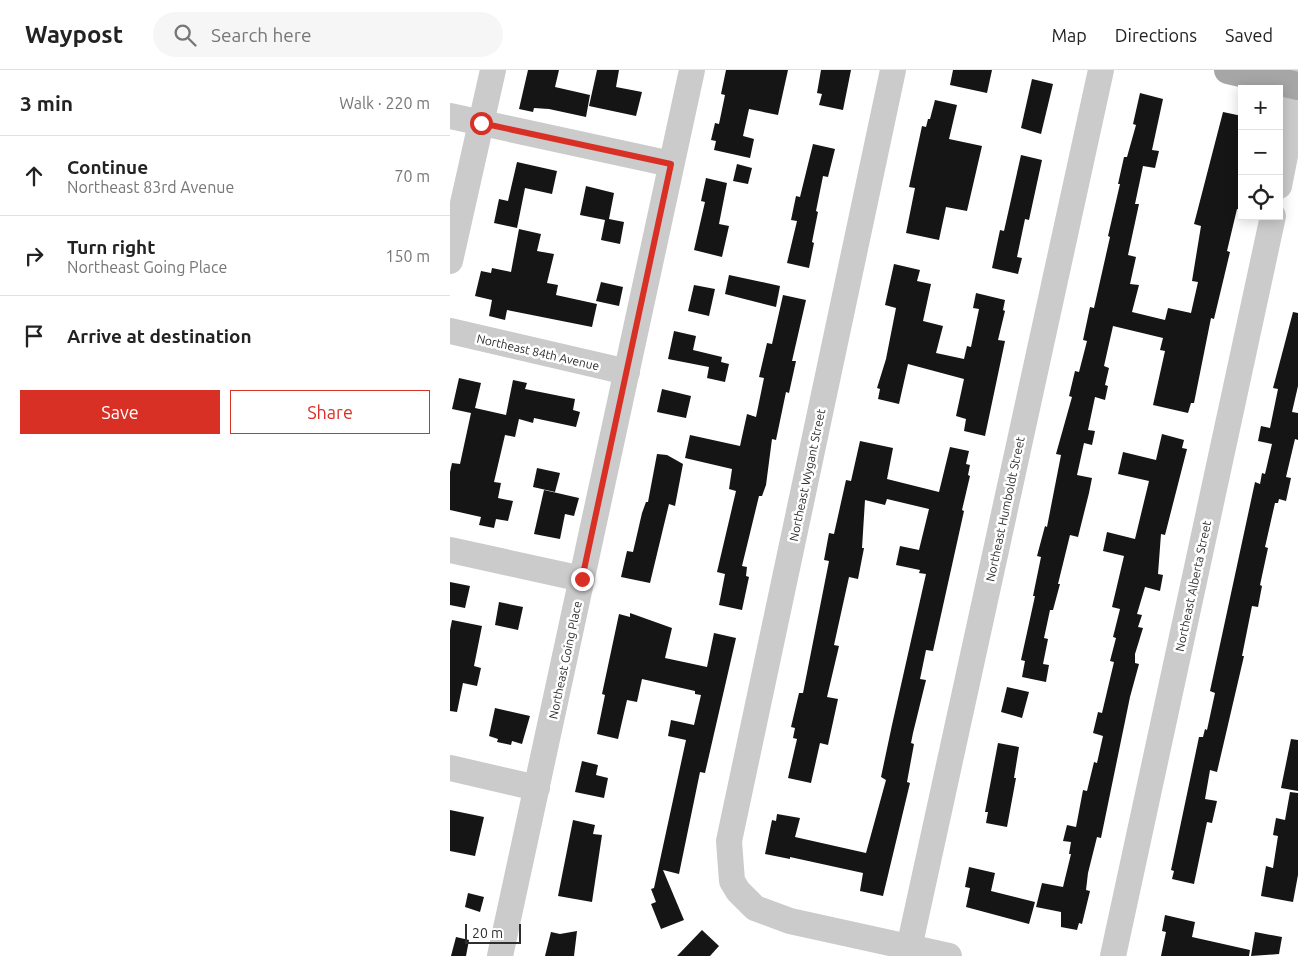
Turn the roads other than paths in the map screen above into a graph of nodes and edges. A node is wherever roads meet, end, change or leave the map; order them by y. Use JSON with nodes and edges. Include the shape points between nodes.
{"nodes":[{"id":1,"x":493,"y":70,"type":"edge"},
{"id":2,"x":692,"y":70,"type":"edge"},
{"id":3,"x":893,"y":70,"type":"edge"},
{"id":4,"x":1101,"y":70,"type":"edge"},
{"id":5,"x":1228,"y":70,"type":"edge"},
{"id":6,"x":1290,"y":80,"type":"edge"},
{"id":7,"x":450,"y":116,"type":"edge"},
{"id":8,"x":481,"y":123,"type":"junction"},
{"id":9,"x":671,"y":164,"type":"junction"},
{"id":10,"x":1281,"y":175,"type":"edge"},
{"id":11,"x":1272,"y":220,"type":"edge"},
{"id":12,"x":450,"y":261,"type":"edge"},
{"id":13,"x":450,"y":331,"type":"edge"},
{"id":14,"x":627,"y":372,"type":"junction"},
{"id":15,"x":450,"y":550,"type":"edge"},
{"id":16,"x":582,"y":579,"type":"junction"},
{"id":17,"x":450,"y":768,"type":"edge"},
{"id":18,"x":537,"y":788,"type":"junction"},
{"id":19,"x":909,"y":948,"type":"junction"},
{"id":20,"x":500,"y":956,"type":"edge"},
{"id":21,"x":949,"y":956,"type":"edge"},
{"id":22,"x":1113,"y":956,"type":"edge"}],
"edges":[{"from":1,"to":8,"type":"street"},
{"from":2,"to":9,"type":"street","name":"Northeast Going Place"},
{"from":3,"to":19,"type":"street","name":"Northeast Wygant Street","via":[[729,841],[732,881],[756,908],[790,921]]},
{"from":4,"to":19,"type":"street","name":"Northeast Humboldt Street"},
{"from":5,"to":6,"type":"main road"},
{"from":6,"to":10,"type":"street","via":[[1293,116]]},
{"from":7,"to":8,"type":"street"},
{"from":8,"to":9,"type":"street"},
{"from":8,"to":12,"type":"street"},
{"from":9,"to":14,"type":"street","name":"Northeast Going Place"},
{"from":11,"to":22,"type":"street","name":"Northeast Alberta Street"},
{"from":13,"to":14,"type":"street","name":"Northeast 84th Avenue"},
{"from":14,"to":16,"type":"street","name":"Northeast Going Place"},
{"from":15,"to":16,"type":"street"},
{"from":16,"to":18,"type":"street","name":"Northeast Going Place"},
{"from":17,"to":18,"type":"street"},
{"from":18,"to":20,"type":"street","name":"Northeast Going Place"},
{"from":19,"to":21,"type":"street"}]}
